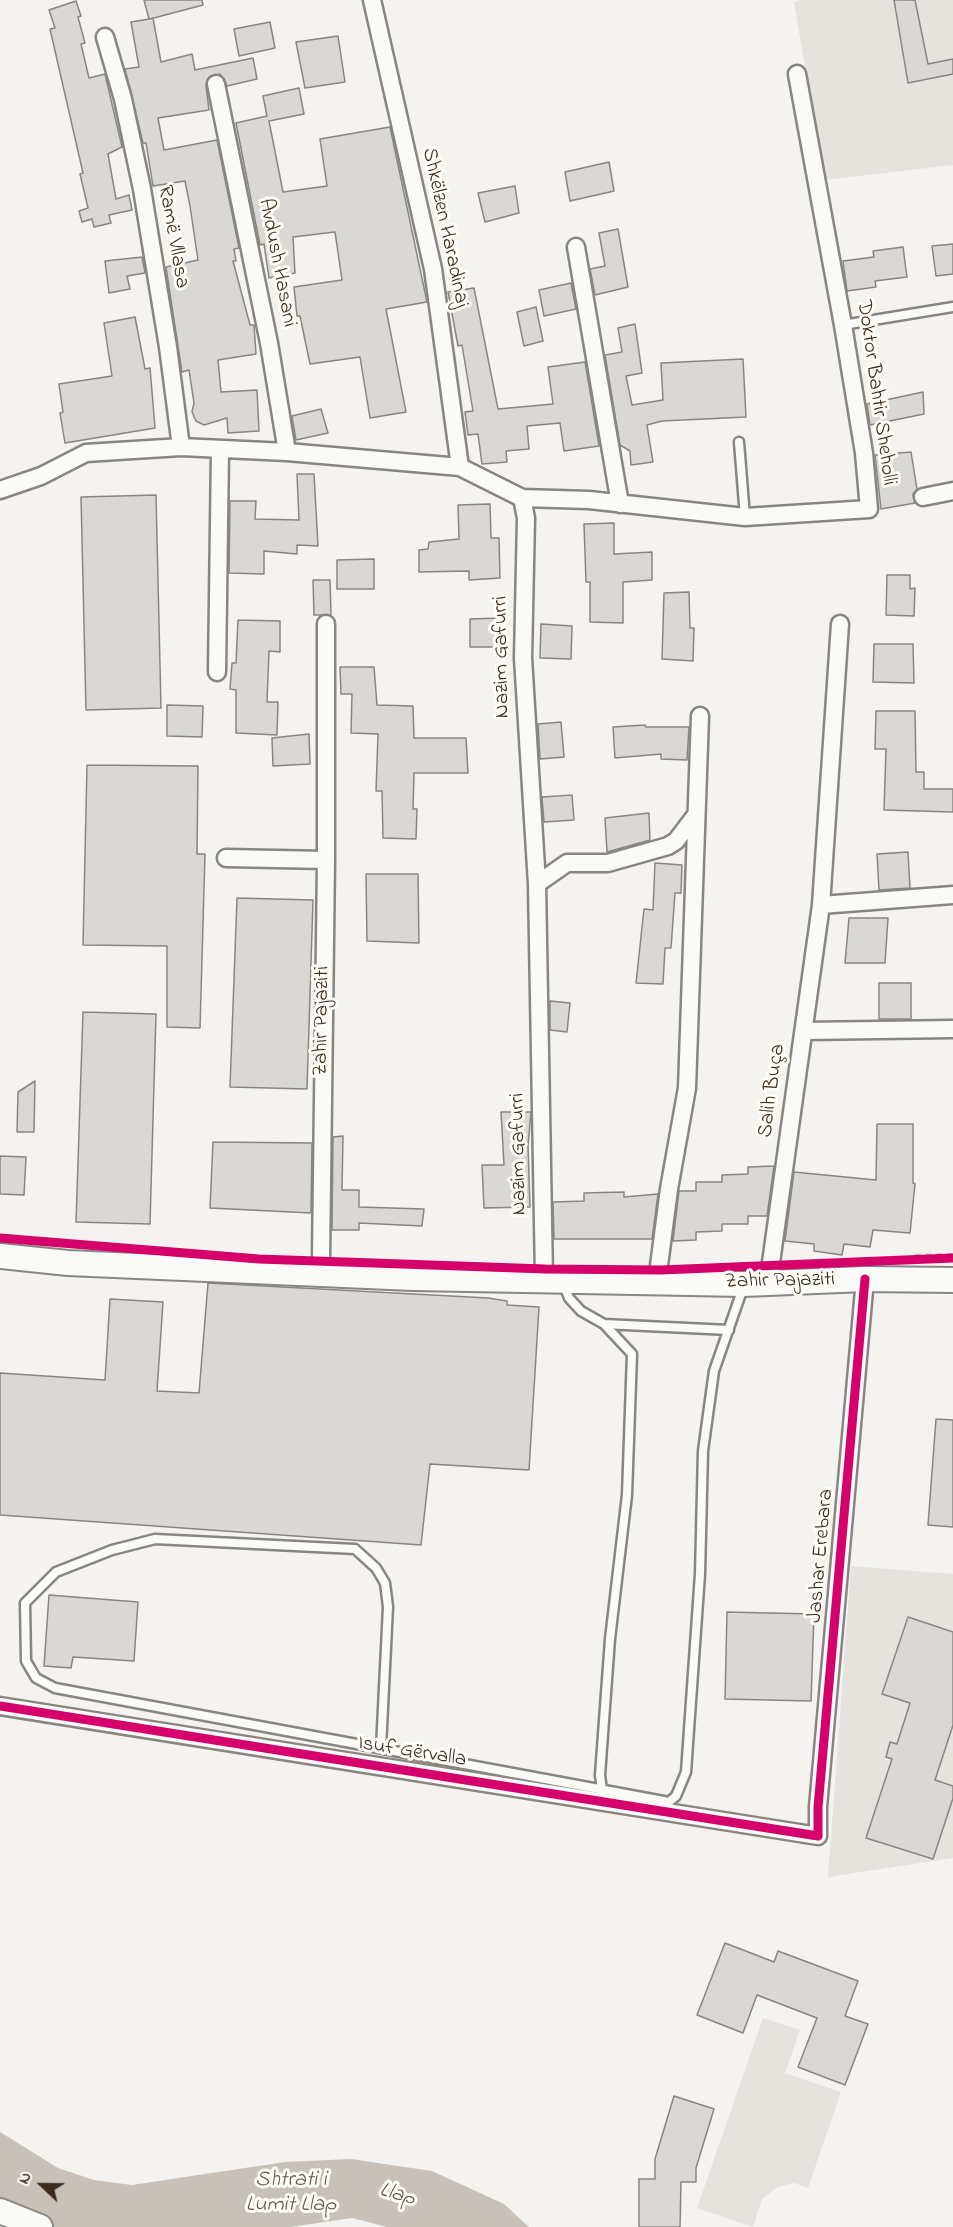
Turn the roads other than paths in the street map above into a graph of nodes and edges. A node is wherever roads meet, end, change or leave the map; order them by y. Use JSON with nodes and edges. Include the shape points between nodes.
{"nodes":[{"id":1,"x":372,"y":0,"type":"edge"},
{"id":2,"x":105,"y":37,"type":"dead end"},
{"id":3,"x":797,"y":74,"type":"dead end"},
{"id":4,"x":216,"y":84,"type":"dead end"},
{"id":5,"x":576,"y":246,"type":"dead end"},
{"id":6,"x":953,"y":307,"type":"edge"},
{"id":7,"x":843,"y":325,"type":"junction"},
{"id":8,"x":739,"y":442,"type":"dead end"},
{"id":9,"x":181,"y":447,"type":"junction"},
{"id":10,"x":220,"y":451,"type":"junction"},
{"id":11,"x":287,"y":452,"type":"junction"},
{"id":12,"x":460,"y":467,"type":"junction"},
{"id":13,"x":0,"y":490,"type":"edge"},
{"id":14,"x":953,"y":490,"type":"edge"},
{"id":15,"x":923,"y":497,"type":"dead end"},
{"id":16,"x":522,"y":498,"type":"junction"},
{"id":17,"x":620,"y":504,"type":"junction"},
{"id":18,"x":745,"y":517,"type":"junction"},
{"id":19,"x":326,"y":624,"type":"dead end"},
{"id":20,"x":840,"y":628,"type":"dead end"},
{"id":21,"x":217,"y":672,"type":"dead end"},
{"id":22,"x":700,"y":716,"type":"dead end"},
{"id":23,"x":695,"y":816,"type":"junction"},
{"id":24,"x":226,"y":858,"type":"dead end"},
{"id":25,"x":326,"y":860,"type":"junction"},
{"id":26,"x":537,"y":884,"type":"junction"},
{"id":27,"x":953,"y":896,"type":"edge"},
{"id":28,"x":821,"y":905,"type":"junction"},
{"id":29,"x":953,"y":1029,"type":"edge"},
{"id":30,"x":804,"y":1031,"type":"junction"},
{"id":31,"x":0,"y":1256,"type":"edge"},
{"id":32,"x":319,"y":1272,"type":"junction"},
{"id":33,"x":553,"y":1279,"type":"junction"},
{"id":34,"x":865,"y":1280,"type":"junction"},
{"id":35,"x":953,"y":1280,"type":"edge"},
{"id":36,"x":657,"y":1281,"type":"junction"},
{"id":37,"x":756,"y":1284,"type":"junction"},
{"id":38,"x":604,"y":1324,"type":"junction"},
{"id":39,"x":729,"y":1330,"type":"junction"},
{"id":40,"x":0,"y":1706,"type":"edge"},
{"id":41,"x":381,"y":1748,"type":"junction"},
{"id":42,"x":602,"y":1790,"type":"junction"},
{"id":43,"x":818,"y":1836,"type":"joint"},
{"id":44,"x":0,"y":2211,"type":"edge"},
{"id":45,"x":40,"y":2227,"type":"edge"}],
"edges":[{"from":1,"to":12,"type":"street","name":"Shkëlzen Haradinaj","via":[[433,269]]},
{"from":2,"to":9,"type":"street","name":"Ramë Vllasa","via":[[142,189]]},
{"from":3,"to":7,"type":"street","name":"Doktor Bahtir Sheholli"},
{"from":4,"to":11,"type":"street","name":"Avdush Hasani"},
{"from":5,"to":17,"type":"street"},
{"from":6,"to":7,"type":"lane"},
{"from":7,"to":18,"type":"street","name":"Doktor Bahtir Sheholli","via":[[869,509]]},
{"from":8,"to":18,"type":"lane"},
{"from":9,"to":10,"type":"street"},
{"from":9,"to":13,"type":"street","via":[[86,453],[41,476]]},
{"from":10,"to":11,"type":"street"},
{"from":10,"to":21,"type":"street"},
{"from":11,"to":12,"type":"street"},
{"from":12,"to":16,"type":"street"},
{"from":14,"to":15,"type":"street"},
{"from":16,"to":17,"type":"street","name":"Doktor Bahtir Sheholli"},
{"from":16,"to":26,"type":"street","name":"Nazim Gafurri","via":[[526,518],[523,658]]},
{"from":17,"to":18,"type":"street","name":"Doktor Bahtir Sheholli"},
{"from":19,"to":25,"type":"street","name":"Zahir Pajaziti"},
{"from":20,"to":28,"type":"street","name":"Salih Buça"},
{"from":22,"to":23,"type":"street"},
{"from":23,"to":26,"type":"street","via":[[669,846],[608,863],[567,862]]},
{"from":23,"to":36,"type":"street","via":[[687,1088]]},
{"from":24,"to":25,"type":"street"},
{"from":25,"to":32,"type":"street","name":"Zahir Pajaziti"},
{"from":26,"to":33,"type":"street","name":"Nazim Gafurri"},
{"from":27,"to":28,"type":"street"},
{"from":28,"to":30,"type":"street","name":"Salih Buça"},
{"from":29,"to":30,"type":"street"},
{"from":30,"to":37,"type":"street","name":"Salih Buça"},
{"from":31,"to":32,"type":"main road","name":"Zahir Pajaziti","via":[[68,1263]]},
{"from":32,"to":33,"type":"main road","name":"Zahir Pajaziti","via":[[412,1278]]},
{"from":33,"to":36,"type":"main road","name":"Zahir Pajaziti"},
{"from":33,"to":38,"type":"lane","via":[[581,1311]]},
{"from":34,"to":35,"type":"main road","name":"Zahir Pajaziti"},
{"from":34,"to":37,"type":"main road","name":"Zahir Pajaziti"},
{"from":34,"to":43,"type":"street","name":"Jashar Erebara"},
{"from":36,"to":37,"type":"main road","name":"Zahir Pajaziti"},
{"from":37,"to":39,"type":"lane"},
{"from":38,"to":39,"type":"lane"},
{"from":38,"to":42,"type":"lane","via":[[632,1354],[627,1495],[610,1639]]},
{"from":39,"to":42,"type":"lane","via":[[714,1371],[703,1451],[700,1574],[684,1778],[669,1802]]},
{"from":40,"to":43,"type":"street","name":"Isuf Gërvalla"},
{"from":41,"to":41,"type":"lane","via":[[388,1607],[385,1583],[376,1568],[355,1549],[155,1539],[112,1550],[56,1572],[25,1603],[26,1661],[36,1678],[55,1688]]},
{"from":41,"to":42,"type":"lane"},
{"from":44,"to":45,"type":"main road"}]}
